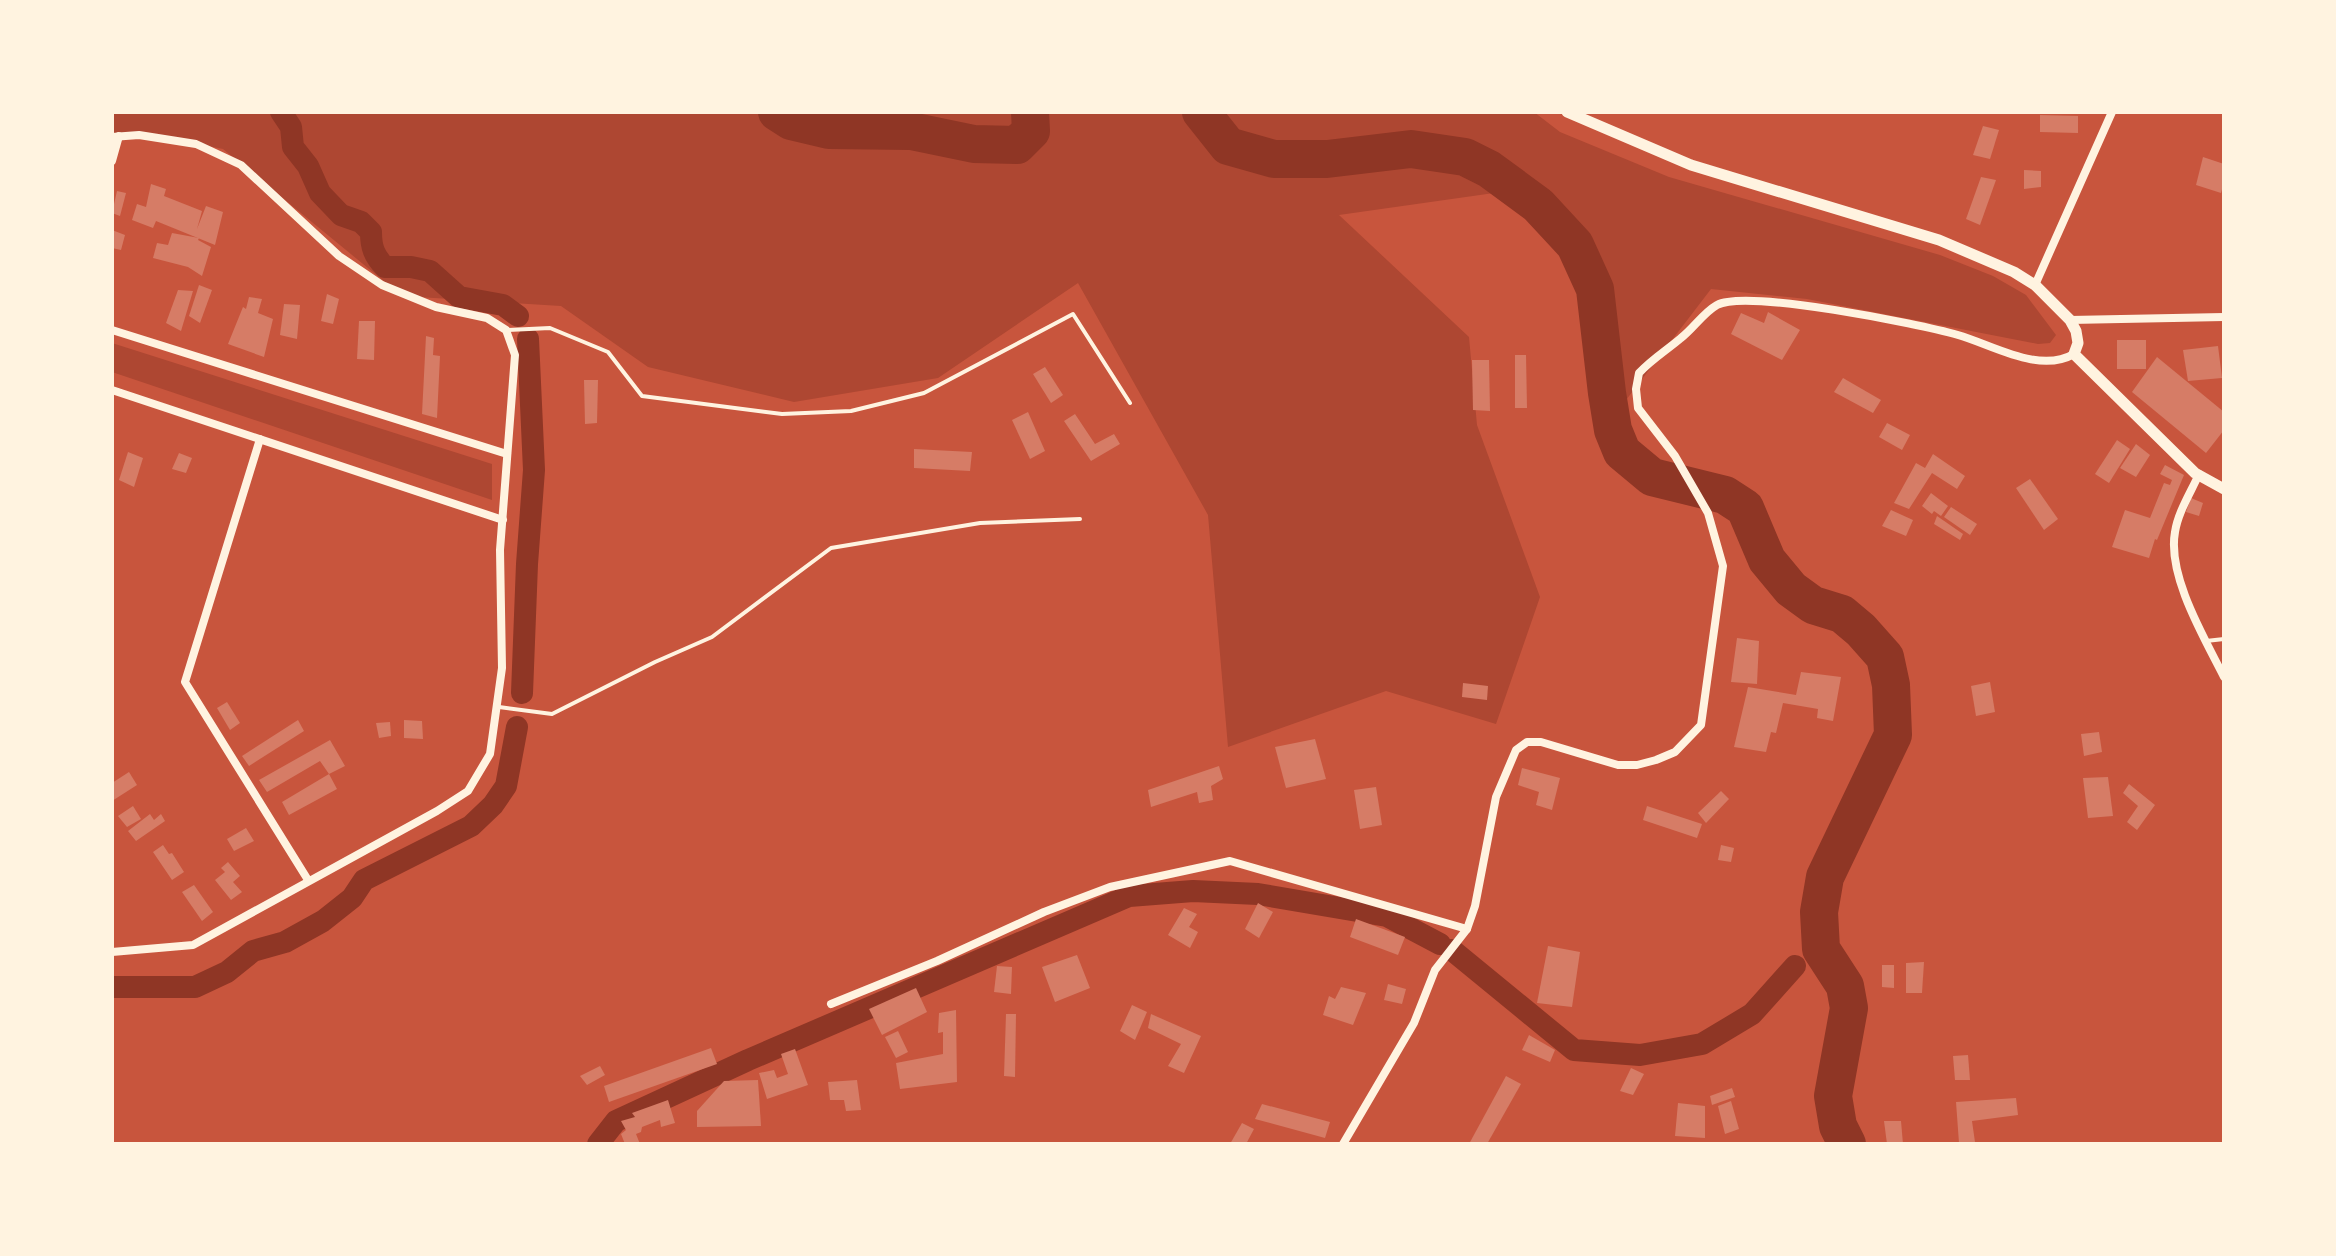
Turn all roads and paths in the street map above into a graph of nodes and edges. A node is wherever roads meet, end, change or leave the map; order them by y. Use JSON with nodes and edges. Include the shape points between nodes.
{"nodes":[{"id":1,"x":1567,"y":112,"type":"edge"},
{"id":2,"x":2112,"y":112,"type":"edge"},
{"id":3,"x":115,"y":137,"type":"edge"},
{"id":4,"x":112,"y":161,"type":"edge"},
{"id":5,"x":2035,"y":285,"type":"junction"},
{"id":6,"x":2224,"y":317,"type":"edge"},
{"id":7,"x":2070,"y":320,"type":"junction"},
{"id":8,"x":112,"y":330,"type":"edge"},
{"id":9,"x":506,"y":330,"type":"junction"},
{"id":10,"x":2074,"y":354,"type":"junction"},
{"id":11,"x":112,"y":390,"type":"edge"},
{"id":12,"x":1130,"y":403,"type":"dead end"},
{"id":13,"x":260,"y":439,"type":"junction"},
{"id":14,"x":507,"y":454,"type":"junction"},
{"id":15,"x":2199,"y":474,"type":"junction"},
{"id":16,"x":2224,"y":489,"type":"edge"},
{"id":17,"x":1080,"y":519,"type":"dead end"},
{"id":18,"x":503,"y":520,"type":"junction"},
{"id":19,"x":2224,"y":639,"type":"edge"},
{"id":20,"x":2206,"y":641,"type":"junction"},
{"id":21,"x":2224,"y":677,"type":"edge"},
{"id":22,"x":496,"y":707,"type":"junction"},
{"id":23,"x":308,"y":880,"type":"junction"},
{"id":24,"x":1467,"y":929,"type":"junction"},
{"id":25,"x":112,"y":952,"type":"edge"},
{"id":26,"x":831,"y":1004,"type":"dead end"},
{"id":27,"x":1343,"y":1144,"type":"edge"}],
"edges":[{"from":1,"to":5,"type":"street","via":[[1691,165],[1939,240]]},
{"from":2,"to":5,"type":"street"},
{"from":3,"to":4,"type":"street"},
{"from":3,"to":9,"type":"street","via":[[139,135],[196,144],[241,165],[339,256],[382,285],[436,307],[487,318]]},
{"from":5,"to":7,"type":"street"},
{"from":6,"to":7,"type":"street"},
{"from":7,"to":10,"type":"street","via":[[2078,343]]},
{"from":8,"to":14,"type":"street"},
{"from":9,"to":12,"type":"lane","via":[[550,328],[608,352],[642,396],[782,414],[851,411],[924,393],[1073,314]]},
{"from":9,"to":14,"type":"street","via":[[515,355]]},
{"from":10,"to":15,"type":"street"},
{"from":10,"to":24,"type":"street","via":[[2063,360],[2031,359],[1911,325],[1736,300],[1719,304],[1650,361],[1639,373],[1638,408],[1675,456],[1708,513],[1723,566],[1701,725],[1675,752],[1637,765],[1618,765],[1541,742],[1527,742],[1516,750],[1496,797]]},
{"from":11,"to":13,"type":"street"},
{"from":13,"to":18,"type":"street"},
{"from":13,"to":23,"type":"street","via":[[185,682]]},
{"from":14,"to":18,"type":"street"},
{"from":15,"to":16,"type":"street"},
{"from":15,"to":20,"type":"street","via":[[2174,533],[2179,577]]},
{"from":17,"to":22,"type":"lane","via":[[980,523],[831,548],[712,637],[552,714]]},
{"from":18,"to":22,"type":"street","via":[[502,668]]},
{"from":19,"to":20,"type":"lane"},
{"from":20,"to":21,"type":"street"},
{"from":22,"to":23,"type":"street","via":[[490,754],[468,791]]},
{"from":23,"to":25,"type":"street","via":[[193,945]]},
{"from":24,"to":26,"type":"street","via":[[1230,861],[1110,887]]},
{"from":24,"to":27,"type":"street","via":[[1435,970],[1414,1023]]}]}
